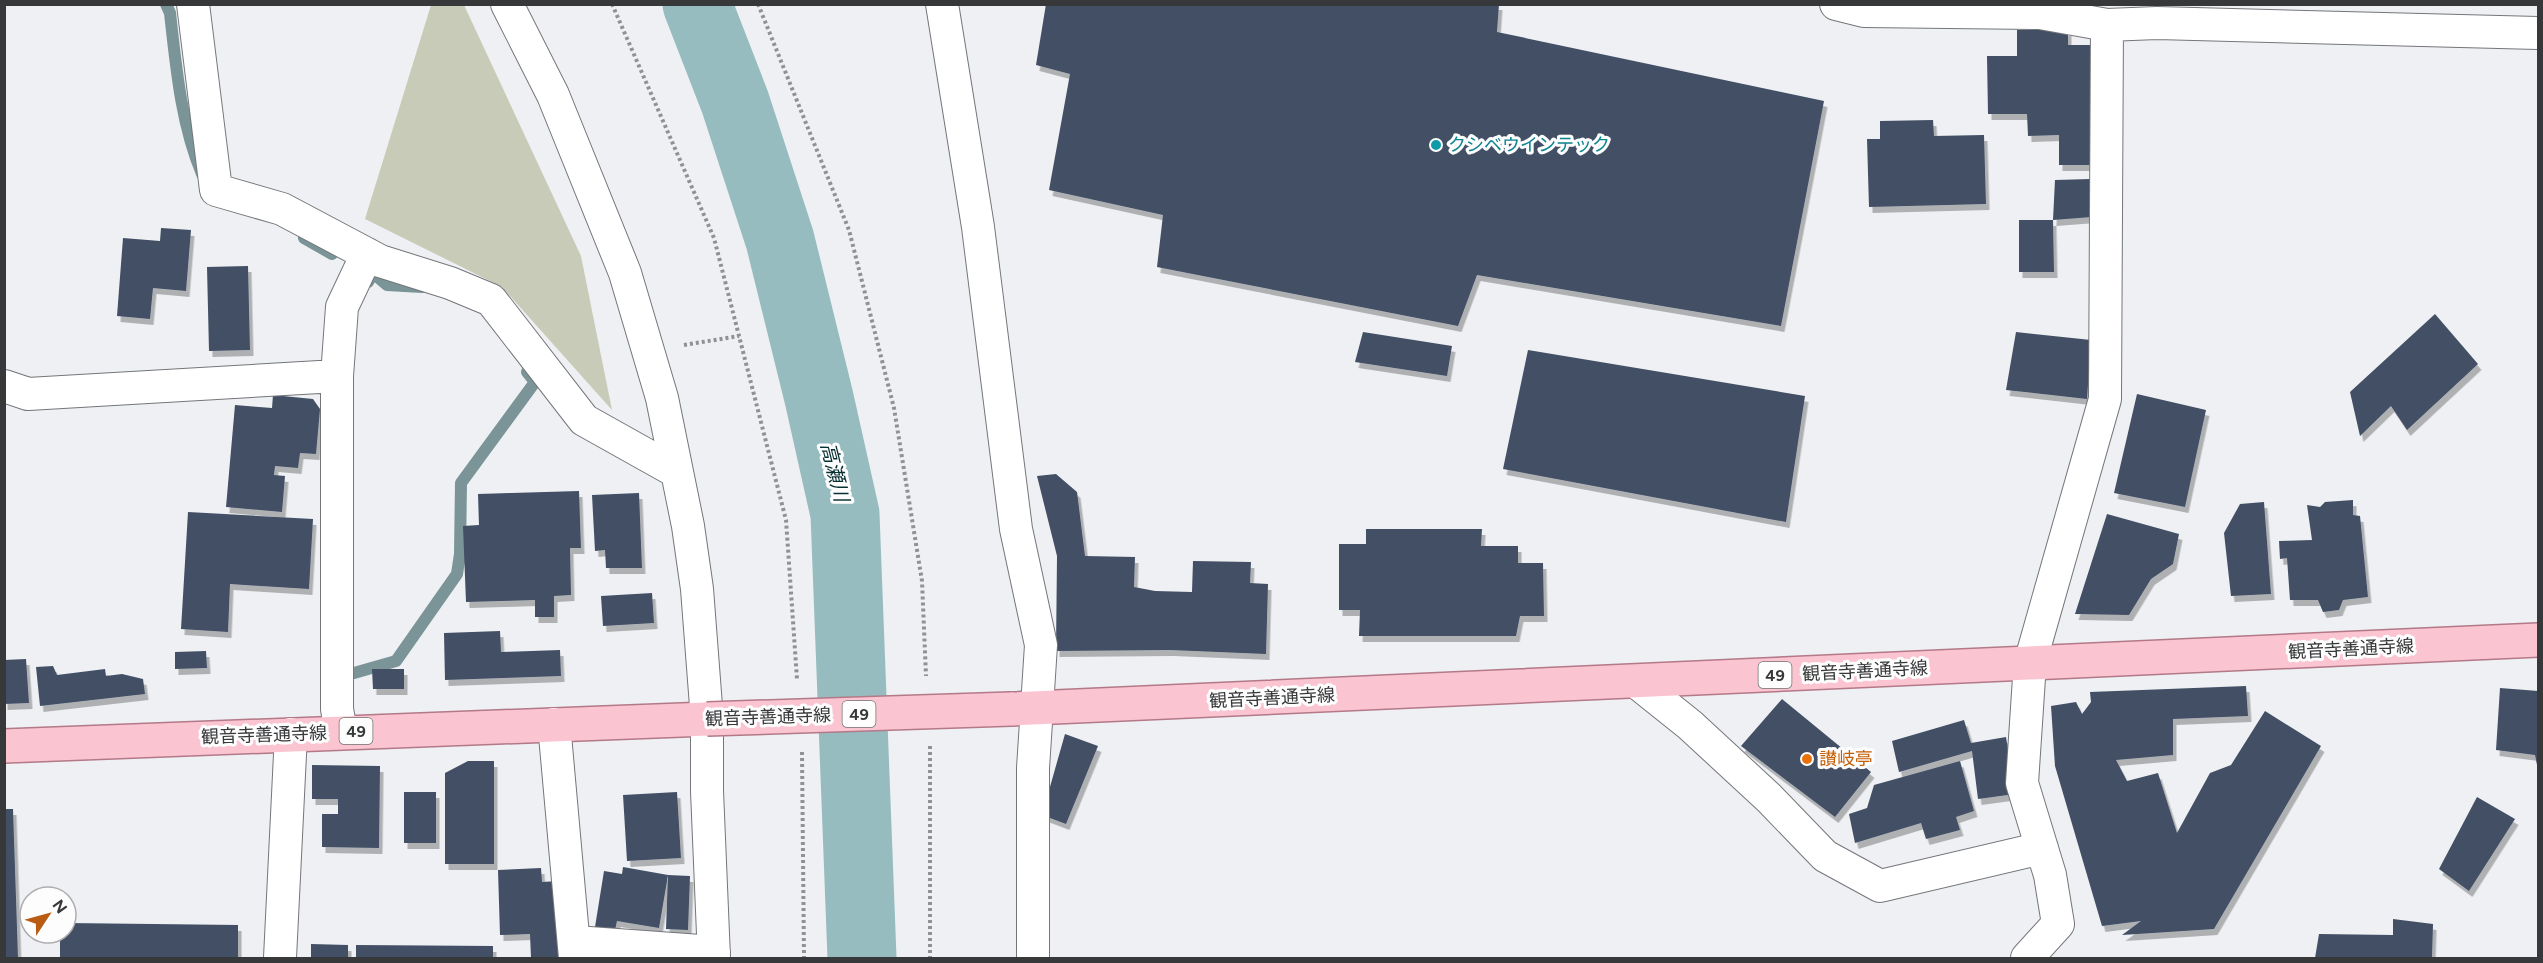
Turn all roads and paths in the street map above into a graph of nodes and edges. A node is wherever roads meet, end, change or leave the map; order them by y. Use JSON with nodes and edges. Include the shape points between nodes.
{"nodes":[{"id":1,"x":193,"y":4,"type":"edge"},
{"id":2,"x":507,"y":4,"type":"edge"},
{"id":3,"x":612,"y":4,"type":"edge"},
{"id":4,"x":758,"y":4,"type":"edge"},
{"id":5,"x":942,"y":4,"type":"edge"},
{"id":6,"x":1836,"y":4,"type":"edge"},
{"id":7,"x":2160,"y":14,"type":"edge"},
{"id":8,"x":2107,"y":25,"type":"junction"},
{"id":9,"x":2538,"y":33,"type":"edge"},
{"id":10,"x":367,"y":254,"type":"junction"},
{"id":11,"x":739,"y":336,"type":"junction"},
{"id":12,"x":648,"y":351,"type":"junction"},
{"id":13,"x":337,"y":376,"type":"junction"},
{"id":14,"x":4,"y":386,"type":"edge"},
{"id":15,"x":677,"y":472,"type":"junction"},
{"id":16,"x":2538,"y":640,"type":"edge"},
{"id":17,"x":2030,"y":663,"type":"junction"},
{"id":18,"x":926,"y":677,"type":"dead end"},
{"id":19,"x":1635,"y":681,"type":"junction"},
{"id":20,"x":797,"y":683,"type":"dead end"},
{"id":21,"x":1024,"y":709,"type":"junction"},
{"id":22,"x":707,"y":718,"type":"junction"},
{"id":23,"x":554,"y":724,"type":"junction"},
{"id":24,"x":341,"y":732,"type":"junction"},
{"id":25,"x":291,"y":734,"type":"junction"},
{"id":26,"x":929,"y":736,"type":"dead end"},
{"id":27,"x":801,"y":741,"type":"dead end"},
{"id":28,"x":4,"y":746,"type":"edge"},
{"id":29,"x":2042,"y":848,"type":"junction"},
{"id":30,"x":575,"y":950,"type":"edge"},
{"id":31,"x":714,"y":955,"type":"edge"},
{"id":32,"x":280,"y":958,"type":"edge"},
{"id":33,"x":804,"y":958,"type":"edge"},
{"id":34,"x":930,"y":958,"type":"edge"},
{"id":35,"x":1033,"y":958,"type":"edge"},
{"id":36,"x":2027,"y":958,"type":"edge"}],
"edges":[{"from":1,"to":10,"type":"street","via":[[216,190],[282,209]]},
{"from":2,"to":12,"type":"street","via":[[553,95],[625,273]]},
{"from":3,"to":11,"type":"path","via":[[714,238]]},
{"from":4,"to":18,"type":"path","via":[[849,230],[894,408],[922,581]]},
{"from":5,"to":21,"type":"street","via":[[978,227],[1016,529],[1041,645]]},
{"from":6,"to":8,"type":"street","via":[[1864,11],[2040,14]]},
{"from":7,"to":8,"type":"street"},
{"from":7,"to":9,"type":"street"},
{"from":8,"to":17,"type":"street","via":[[2105,399]]},
{"from":10,"to":13,"type":"street","via":[[342,307]]},
{"from":10,"to":15,"type":"street","via":[[491,300],[584,420]]},
{"from":11,"to":12,"type":"path"},
{"from":11,"to":20,"type":"path","via":[[786,520]]},
{"from":12,"to":15,"type":"street"},
{"from":13,"to":14,"type":"street","via":[[28,394]]},
{"from":13,"to":24,"type":"street","via":[[337,709]]},
{"from":15,"to":22,"type":"street","via":[[697,589]]},
{"from":16,"to":17,"type":"main road","name":"観音寺善通寺線","number":"49"},
{"from":17,"to":19,"type":"main road","name":"観音寺善通寺線","number":"49"},
{"from":17,"to":29,"type":"street","via":[[2022,783]]},
{"from":19,"to":21,"type":"main road","name":"観音寺善通寺線","number":"49"},
{"from":19,"to":29,"type":"street","via":[[1690,725],[1825,856],[1880,886]]},
{"from":21,"to":22,"type":"main road","name":"観音寺善通寺線","number":"49","bridge":true},
{"from":21,"to":35,"type":"street","via":[[1033,768]]},
{"from":22,"to":23,"type":"main road","name":"観音寺善通寺線","number":"49"},
{"from":22,"to":31,"type":"street"},
{"from":23,"to":24,"type":"main road","name":"観音寺善通寺線","number":"49"},
{"from":23,"to":30,"type":"street"},
{"from":24,"to":25,"type":"main road","name":"観音寺善通寺線","number":"49"},
{"from":25,"to":28,"type":"main road","name":"観音寺善通寺線","number":"49"},
{"from":25,"to":32,"type":"street"},
{"from":26,"to":34,"type":"path"},
{"from":27,"to":33,"type":"path"},
{"from":29,"to":36,"type":"street","via":[[2058,924]]},
{"from":30,"to":31,"type":"street"}]}
